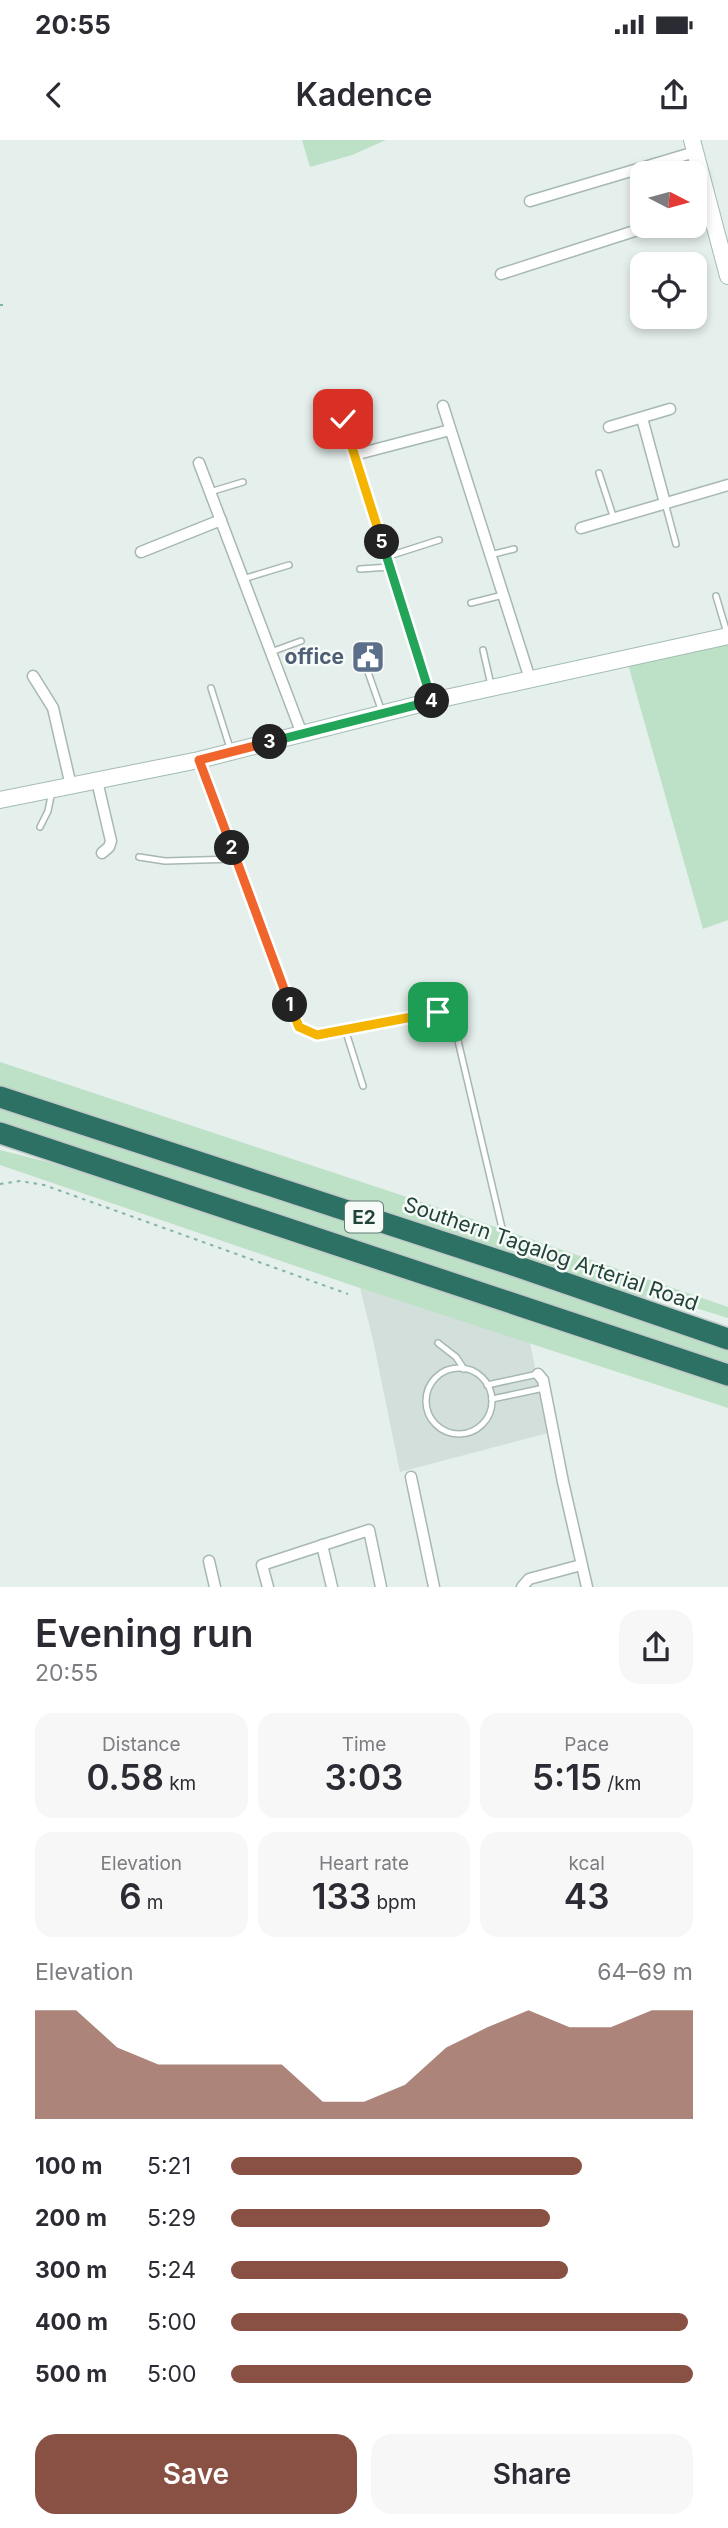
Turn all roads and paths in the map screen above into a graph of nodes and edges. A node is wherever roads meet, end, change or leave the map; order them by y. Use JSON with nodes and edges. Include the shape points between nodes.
{"nodes":[{"id":1,"x":693,"y":146,"type":"edge"},
{"id":2,"x":530,"y":201,"type":"dead end"},
{"id":3,"x":707,"y":222,"type":"edge"},
{"id":4,"x":630,"y":232,"type":"edge"},
{"id":5,"x":500,"y":274,"type":"dead end"},
{"id":6,"x":728,"y":276,"type":"edge"},
{"id":7,"x":443,"y":406,"type":"dead end"},
{"id":8,"x":670,"y":409,"type":"dead end"},
{"id":9,"x":642,"y":418,"type":"junction"},
{"id":10,"x":343,"y":419,"type":"dead end"},
{"id":11,"x":609,"y":427,"type":"dead end"},
{"id":12,"x":450,"y":430,"type":"junction"},
{"id":13,"x":354,"y":455,"type":"junction"},
{"id":14,"x":199,"y":463,"type":"dead end"},
{"id":15,"x":599,"y":472,"type":"dead end"},
{"id":16,"x":243,"y":482,"type":"dead end"},
{"id":17,"x":728,"y":485,"type":"edge"},
{"id":18,"x":210,"y":492,"type":"junction"},
{"id":19,"x":665,"y":503,"type":"junction"},
{"id":20,"x":614,"y":519,"type":"junction"},
{"id":21,"x":221,"y":520,"type":"junction"},
{"id":22,"x":581,"y":528,"type":"dead end"},
{"id":23,"x":439,"y":540,"type":"dead end"},
{"id":24,"x":676,"y":544,"type":"dead end"},
{"id":25,"x":514,"y":549,"type":"dead end"},
{"id":26,"x":141,"y":552,"type":"dead end"},
{"id":27,"x":490,"y":555,"type":"junction"},
{"id":28,"x":388,"y":562,"type":"junction"},
{"id":29,"x":289,"y":565,"type":"dead end"},
{"id":30,"x":360,"y":569,"type":"dead end"},
{"id":31,"x":243,"y":579,"type":"junction"},
{"id":32,"x":503,"y":596,"type":"junction"},
{"id":33,"x":716,"y":596,"type":"dead end"},
{"id":34,"x":471,"y":603,"type":"dead end"},
{"id":35,"x":728,"y":636,"type":"edge"},
{"id":36,"x":300,"y":641,"type":"dead end"},
{"id":37,"x":483,"y":650,"type":"dead end"},
{"id":38,"x":271,"y":652,"type":"junction"},
{"id":39,"x":362,"y":655,"type":"dead end"},
{"id":40,"x":33,"y":676,"type":"dead end"},
{"id":41,"x":530,"y":679,"type":"junction"},
{"id":42,"x":492,"y":687,"type":"junction"},
{"id":43,"x":211,"y":688,"type":"dead end"},
{"id":44,"x":432,"y":701,"type":"junction"},
{"id":45,"x":382,"y":714,"type":"junction"},
{"id":46,"x":302,"y":734,"type":"junction"},
{"id":47,"x":231,"y":752,"type":"junction"},
{"id":48,"x":199,"y":760,"type":"junction"},
{"id":49,"x":97,"y":781,"type":"junction"},
{"id":50,"x":71,"y":786,"type":"junction"},
{"id":51,"x":52,"y":790,"type":"junction"},
{"id":52,"x":0,"y":800,"type":"edge"},
{"id":53,"x":40,"y":827,"type":"dead end"},
{"id":54,"x":102,"y":853,"type":"dead end"},
{"id":55,"x":139,"y":857,"type":"dead end"},
{"id":56,"x":236,"y":859,"type":"junction"},
{"id":57,"x":345,"y":1029,"type":"junction"},
{"id":58,"x":363,"y":1086,"type":"dead end"},
{"id":59,"x":0,"y":1097,"type":"edge"},
{"id":60,"x":0,"y":1135,"type":"edge"},
{"id":61,"x":0,"y":1184,"type":"edge"},
{"id":62,"x":502,"y":1228,"type":"dead end"},
{"id":63,"x":348,"y":1294,"type":"dead end"},
{"id":64,"x":728,"y":1339,"type":"edge"},
{"id":65,"x":438,"y":1343,"type":"dead end"},
{"id":66,"x":464,"y":1369,"type":"junction"},
{"id":67,"x":538,"y":1374,"type":"joint"},
{"id":68,"x":728,"y":1375,"type":"edge"},
{"id":69,"x":487,"y":1385,"type":"junction"},
{"id":70,"x":544,"y":1388,"type":"junction"},
{"id":71,"x":492,"y":1399,"type":"junction"},
{"id":72,"x":411,"y":1477,"type":"dead end"},
{"id":73,"x":322,"y":1545,"type":"junction"},
{"id":74,"x":209,"y":1561,"type":"dead end"},
{"id":75,"x":582,"y":1565,"type":"junction"},
{"id":76,"x":215,"y":1587,"type":"edge"},
{"id":77,"x":268,"y":1587,"type":"edge"},
{"id":78,"x":332,"y":1587,"type":"edge"},
{"id":79,"x":381,"y":1587,"type":"edge"},
{"id":80,"x":435,"y":1587,"type":"edge"},
{"id":81,"x":522,"y":1587,"type":"edge"},
{"id":82,"x":587,"y":1587,"type":"edge"}],
"edges":[{"from":1,"to":2,"type":"street"},
{"from":3,"to":6,"type":"street"},
{"from":4,"to":5,"type":"street"},
{"from":7,"to":12,"type":"street"},
{"from":8,"to":9,"type":"street"},
{"from":9,"to":11,"type":"street"},
{"from":9,"to":19,"type":"street"},
{"from":10,"to":13,"type":"street"},
{"from":12,"to":13,"type":"street"},
{"from":12,"to":27,"type":"street"},
{"from":13,"to":28,"type":"street"},
{"from":14,"to":18,"type":"street"},
{"from":15,"to":20,"type":"lane"},
{"from":16,"to":18,"type":"lane"},
{"from":17,"to":19,"type":"street"},
{"from":18,"to":21,"type":"street"},
{"from":19,"to":20,"type":"street"},
{"from":19,"to":24,"type":"lane"},
{"from":20,"to":22,"type":"street"},
{"from":21,"to":26,"type":"street"},
{"from":21,"to":31,"type":"street"},
{"from":23,"to":28,"type":"lane"},
{"from":25,"to":27,"type":"lane"},
{"from":27,"to":32,"type":"street"},
{"from":28,"to":30,"type":"lane"},
{"from":28,"to":44,"type":"street"},
{"from":29,"to":31,"type":"lane"},
{"from":31,"to":38,"type":"street"},
{"from":32,"to":34,"type":"lane"},
{"from":32,"to":41,"type":"street"},
{"from":33,"to":35,"type":"lane"},
{"from":35,"to":41,"type":"street"},
{"from":36,"to":38,"type":"lane"},
{"from":37,"to":42,"type":"lane"},
{"from":38,"to":46,"type":"street"},
{"from":39,"to":45,"type":"lane"},
{"from":40,"to":50,"type":"street","via":[[53,708]]},
{"from":41,"to":42,"type":"street"},
{"from":42,"to":44,"type":"street"},
{"from":43,"to":47,"type":"lane"},
{"from":44,"to":45,"type":"street"},
{"from":45,"to":46,"type":"street"},
{"from":46,"to":47,"type":"street"},
{"from":47,"to":48,"type":"street"},
{"from":48,"to":49,"type":"street"},
{"from":48,"to":56,"type":"lane"},
{"from":49,"to":50,"type":"street"},
{"from":49,"to":54,"type":"street","via":[[111,841]]},
{"from":50,"to":51,"type":"street"},
{"from":51,"to":52,"type":"street"},
{"from":51,"to":53,"type":"lane"},
{"from":55,"to":56,"type":"lane","via":[[165,862]]},
{"from":56,"to":57,"type":"lane","via":[[299,1027],[317,1035]]},
{"from":57,"to":58,"type":"lane"},
{"from":57,"to":62,"type":"lane","via":[[438,1012],[455,1028]]},
{"from":59,"to":64,"type":"highway","name":"Southern Tagalog Arterial Road","number":"E2"},
{"from":60,"to":68,"type":"highway","number":"E2"},
{"from":61,"to":63,"type":"path","via":[[44,1185]]},
{"from":65,"to":66,"type":"lane"},
{"from":66,"to":69,"type":"lane"},
{"from":66,"to":71,"type":"lane","via":[[443,1373],[428,1389],[426,1404],[435,1424],[454,1434],[469,1433],[486,1420]]},
{"from":67,"to":69,"type":"lane"},
{"from":67,"to":70,"type":"street"},
{"from":69,"to":71,"type":"lane"},
{"from":70,"to":71,"type":"lane"},
{"from":70,"to":75,"type":"street"},
{"from":72,"to":80,"type":"street"},
{"from":73,"to":77,"type":"street","via":[[262,1565]]},
{"from":73,"to":78,"type":"street"},
{"from":73,"to":79,"type":"street","via":[[369,1530]]},
{"from":74,"to":76,"type":"street"},
{"from":75,"to":81,"type":"street","via":[[529,1579]]},
{"from":75,"to":82,"type":"street"}]}
